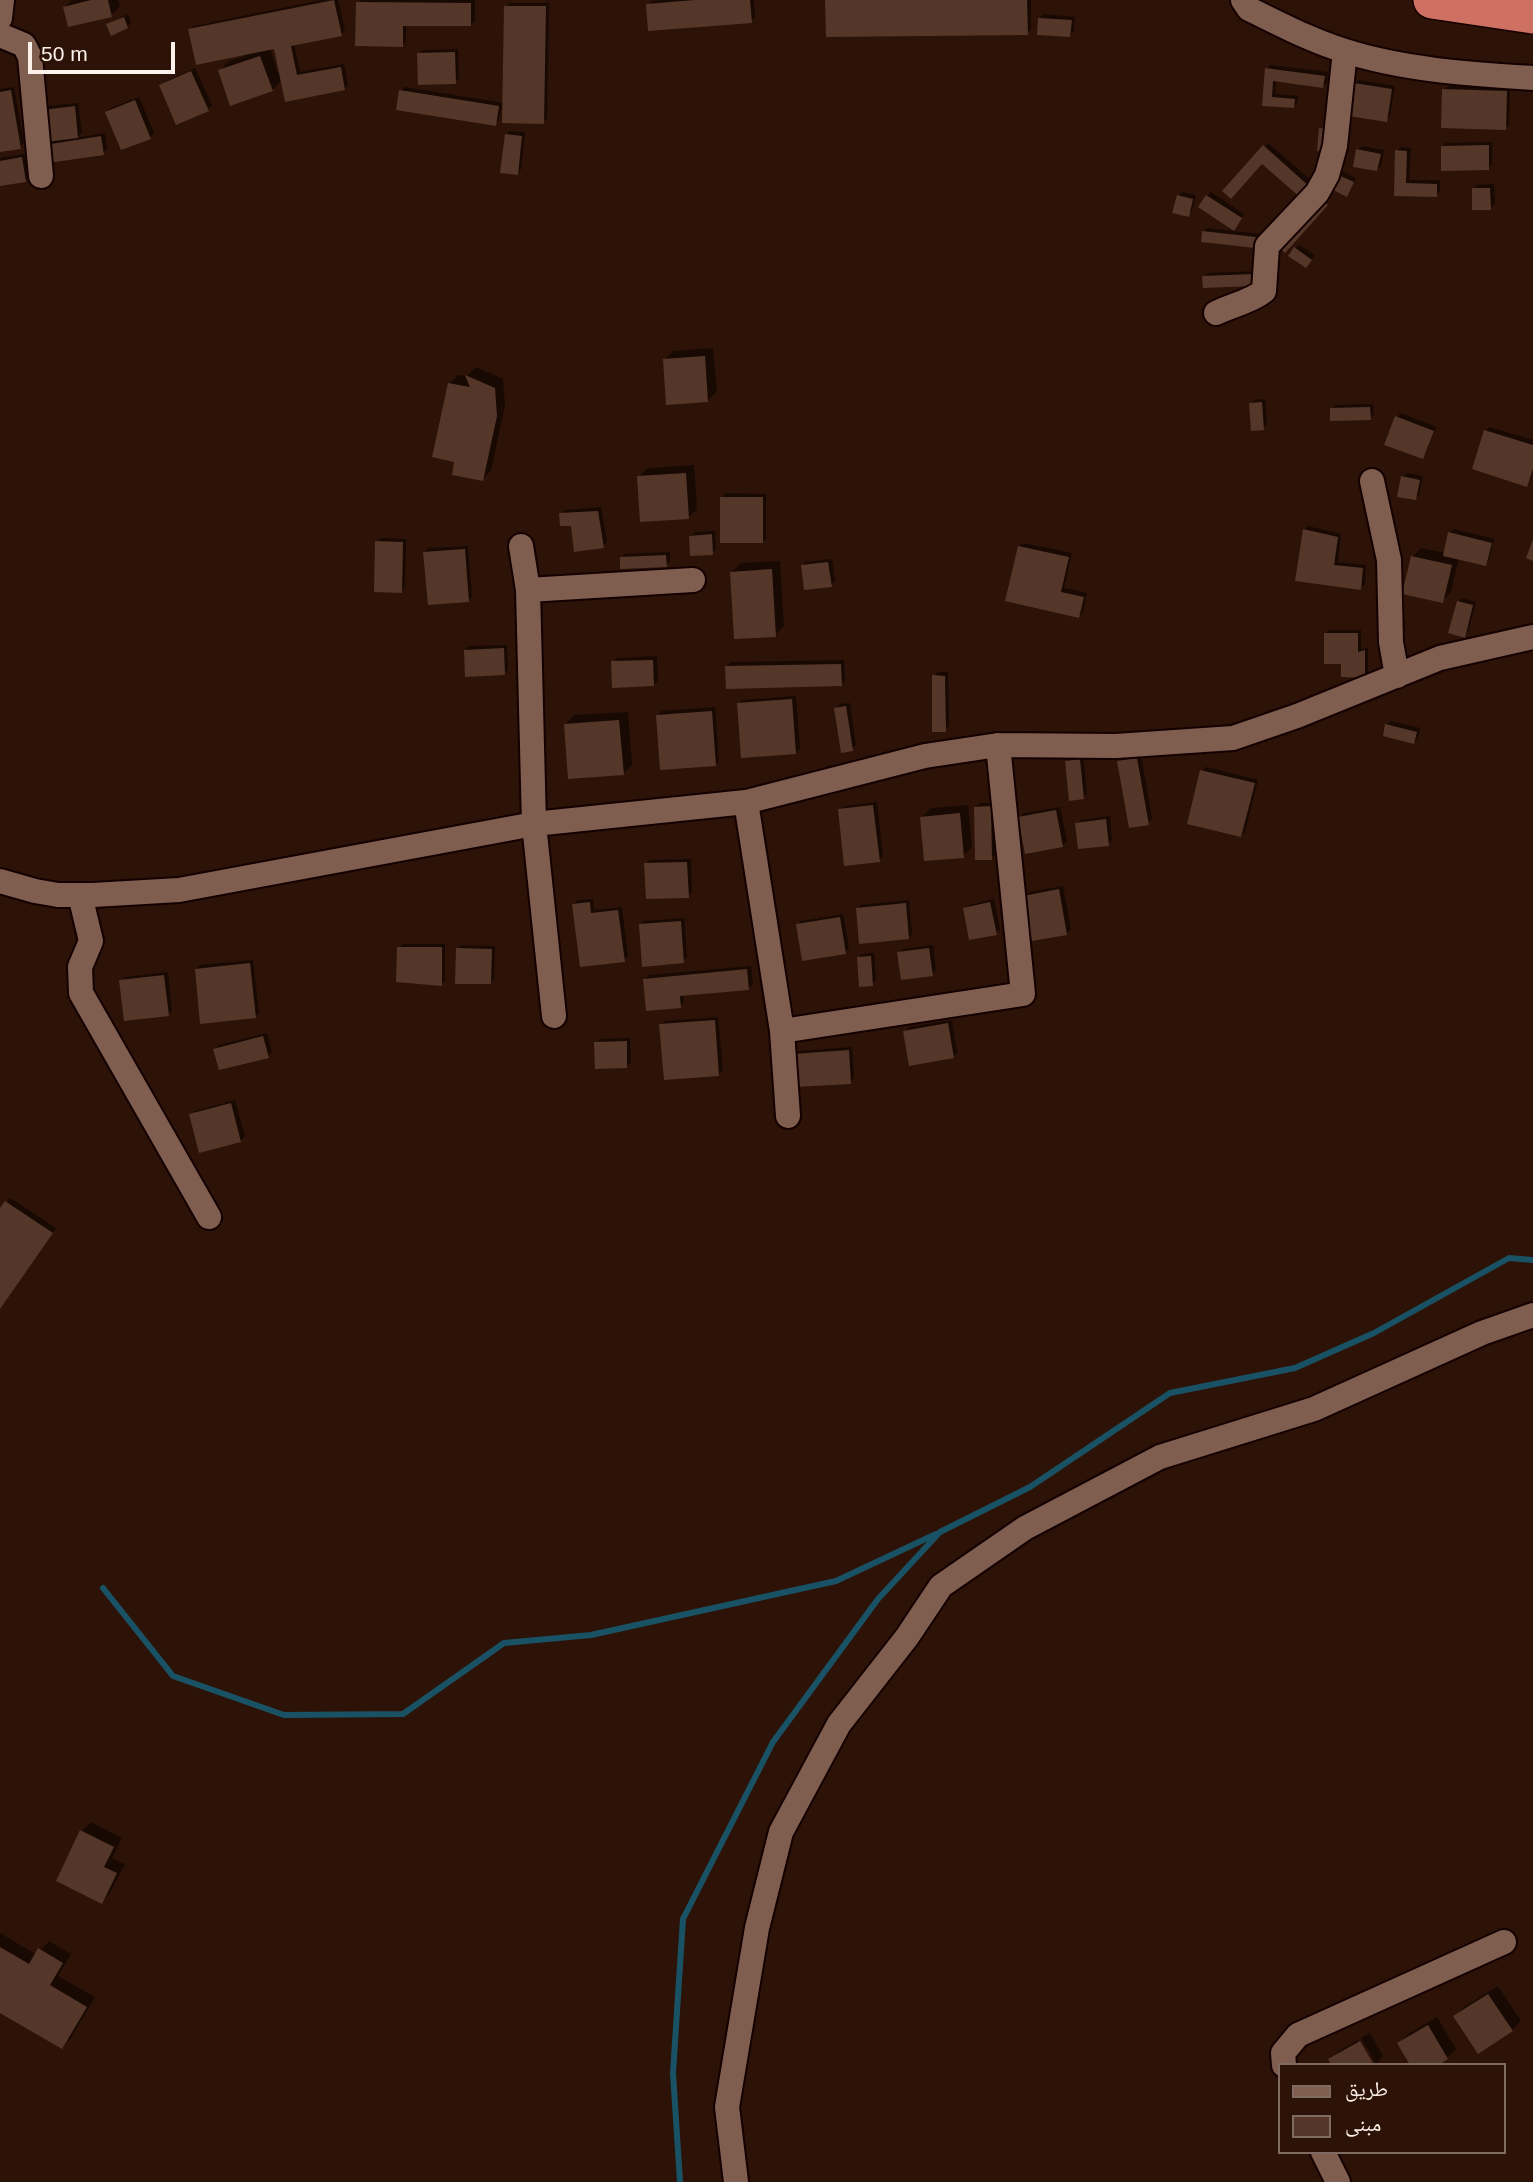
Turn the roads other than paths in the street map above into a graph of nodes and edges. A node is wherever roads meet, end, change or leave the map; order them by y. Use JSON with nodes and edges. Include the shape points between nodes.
{"nodes":[{"id":1,"x":2,"y":0,"type":"edge"},
{"id":2,"x":1243,"y":0,"type":"edge"},
{"id":3,"x":1432,"y":0,"type":"edge"},
{"id":4,"x":1533,"y":15,"type":"edge"},
{"id":5,"x":0,"y":18,"type":"edge"},
{"id":6,"x":0,"y":34,"type":"edge"},
{"id":7,"x":1345,"y":51,"type":"junction"},
{"id":8,"x":1533,"y":78,"type":"edge"},
{"id":9,"x":41,"y":176,"type":"dead end"},
{"id":10,"x":1216,"y":313,"type":"dead end"},
{"id":11,"x":1372,"y":481,"type":"dead end"},
{"id":12,"x":521,"y":546,"type":"dead end"},
{"id":13,"x":693,"y":580,"type":"dead end"},
{"id":14,"x":528,"y":590,"type":"junction"},
{"id":15,"x":1533,"y":636,"type":"edge"},
{"id":16,"x":1397,"y":676,"type":"junction"},
{"id":17,"x":998,"y":745,"type":"junction"},
{"id":18,"x":746,"y":802,"type":"junction"},
{"id":19,"x":534,"y":824,"type":"junction"},
{"id":20,"x":0,"y":881,"type":"edge"},
{"id":21,"x":80,"y":895,"type":"junction"},
{"id":22,"x":554,"y":1016,"type":"dead end"},
{"id":23,"x":782,"y":1031,"type":"junction"},
{"id":24,"x":788,"y":1116,"type":"dead end"},
{"id":25,"x":209,"y":1217,"type":"dead end"},
{"id":26,"x":1533,"y":1315,"type":"edge"},
{"id":27,"x":1504,"y":1942,"type":"dead end"},
{"id":28,"x":1284,"y":2063,"type":"edge"},
{"id":29,"x":1324,"y":2154,"type":"edge"},
{"id":30,"x":736,"y":2182,"type":"edge"},
{"id":31,"x":1338,"y":2182,"type":"edge"}],
"edges":[{"from":1,"to":5,"type":"street"},
{"from":2,"to":7,"type":"street","via":[[1249,9]]},
{"from":3,"to":4,"type":"highway"},
{"from":6,"to":9,"type":"street","via":[[24,45],[30,57]]},
{"from":7,"to":8,"type":"street","via":[[1405,65]]},
{"from":7,"to":10,"type":"street","via":[[1335,146],[1317,193],[1267,246],[1264,291]]},
{"from":11,"to":16,"type":"street","via":[[1390,560],[1391,642]]},
{"from":12,"to":14,"type":"street"},
{"from":13,"to":14,"type":"street"},
{"from":14,"to":19,"type":"street"},
{"from":15,"to":16,"type":"street","via":[[1440,658]]},
{"from":16,"to":17,"type":"street","via":[[1233,738],[1116,746]]},
{"from":17,"to":18,"type":"street","via":[[925,756]]},
{"from":17,"to":23,"type":"street","via":[[1023,994]]},
{"from":18,"to":19,"type":"street"},
{"from":18,"to":23,"type":"street"},
{"from":19,"to":21,"type":"street","via":[[179,890]]},
{"from":19,"to":22,"type":"street"},
{"from":20,"to":21,"type":"street","via":[[35,891]]},
{"from":21,"to":25,"type":"street","via":[[91,941],[80,967],[81,993]]},
{"from":23,"to":24,"type":"street"},
{"from":26,"to":30,"type":"street","via":[[1482,1333],[1314,1409],[1160,1457],[1025,1528],[941,1586],[839,1724],[781,1832],[757,1928],[727,2108]]},
{"from":27,"to":28,"type":"street","via":[[1298,2035],[1283,2053]]},
{"from":29,"to":31,"type":"street"}]}
